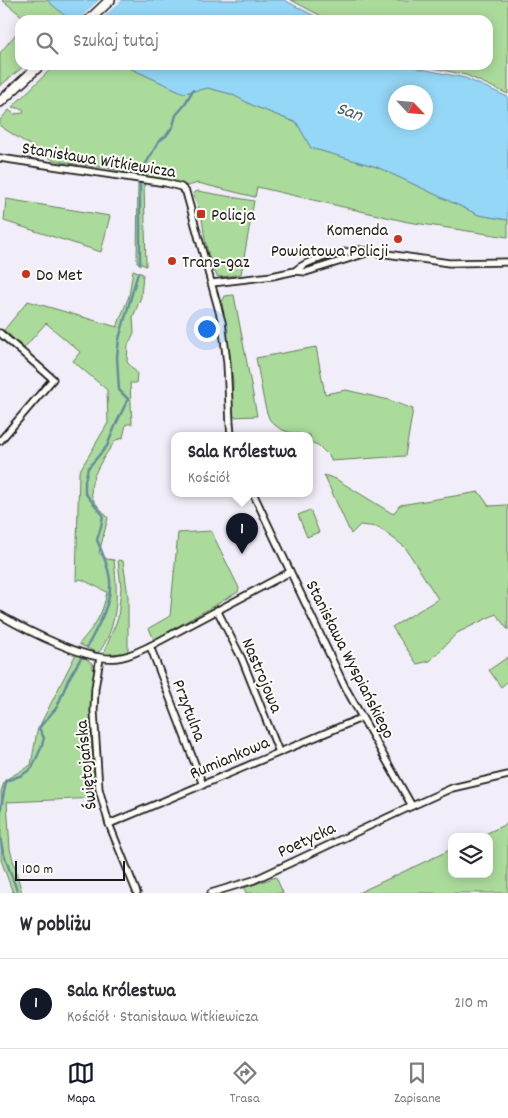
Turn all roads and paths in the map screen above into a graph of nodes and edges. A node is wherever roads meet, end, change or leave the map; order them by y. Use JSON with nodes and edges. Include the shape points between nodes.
{"nodes":[{"id":1,"x":110,"y":0,"type":"edge"},
{"id":2,"x":94,"y":15,"type":"edge"},
{"id":3,"x":35,"y":70,"type":"edge"},
{"id":4,"x":0,"y":102,"type":"edge"},
{"id":5,"x":0,"y":158,"type":"edge"},
{"id":6,"x":508,"y":262,"type":"edge"},
{"id":7,"x":212,"y":283,"type":"junction"},
{"id":8,"x":0,"y":333,"type":"edge"},
{"id":9,"x":231,"y":432,"type":"edge"},
{"id":10,"x":0,"y":441,"type":"edge"},
{"id":11,"x":256,"y":497,"type":"edge"},
{"id":12,"x":290,"y":572,"type":"junction"},
{"id":13,"x":217,"y":610,"type":"junction"},
{"id":14,"x":0,"y":615,"type":"edge"},
{"id":15,"x":150,"y":646,"type":"junction"},
{"id":16,"x":100,"y":658,"type":"junction"},
{"id":17,"x":361,"y":718,"type":"junction"},
{"id":18,"x":279,"y":752,"type":"junction"},
{"id":19,"x":508,"y":775,"type":"edge"},
{"id":20,"x":203,"y":785,"type":"junction"},
{"id":21,"x":412,"y":806,"type":"junction"},
{"id":22,"x":108,"y":824,"type":"junction"},
{"id":23,"x":137,"y":893,"type":"edge"},
{"id":24,"x":211,"y":893,"type":"edge"}],
"edges":[{"from":1,"to":2,"type":"main road"},
{"from":3,"to":4,"type":"main road"},
{"from":5,"to":7,"type":"street","name":"Stanisława Witkiewicza","via":[[181,187],[188,196]]},
{"from":6,"to":7,"type":"street","via":[[449,263],[372,252],[306,272]]},
{"from":7,"to":9,"type":"street","name":"Stanisława Witkiewicza","via":[[226,344]]},
{"from":8,"to":10,"type":"street","via":[[53,379]]},
{"from":11,"to":12,"type":"street"},
{"from":12,"to":13,"type":"street","name":"Stanisława Wyspiańskiego"},
{"from":12,"to":17,"type":"street","name":"Stanisława Wyspiańskiego"},
{"from":13,"to":15,"type":"street","name":"Stanisława Wyspiańskiego"},
{"from":13,"to":18,"type":"street","name":"Nastrojowa","via":[[242,658]]},
{"from":14,"to":16,"type":"street","name":"Stanisława Wyspiańskiego"},
{"from":15,"to":16,"type":"street","name":"Stanisława Wyspiańskiego","via":[[130,656]]},
{"from":15,"to":20,"type":"street","name":"Przytulna"},
{"from":16,"to":22,"type":"street","name":"Świętojańska","via":[[95,688],[96,738],[100,789]]},
{"from":17,"to":18,"type":"street","name":"Rumiankowa"},
{"from":17,"to":21,"type":"street","name":"Stanisława Wyspiańskiego"},
{"from":18,"to":20,"type":"street","name":"Rumiankowa"},
{"from":19,"to":21,"type":"street","via":[[452,788]]},
{"from":20,"to":22,"type":"street","name":"Rumiankowa"},
{"from":21,"to":24,"type":"street","name":"Poetycka","via":[[254,880]]},
{"from":22,"to":23,"type":"street","name":"Świętojańska"}]}
